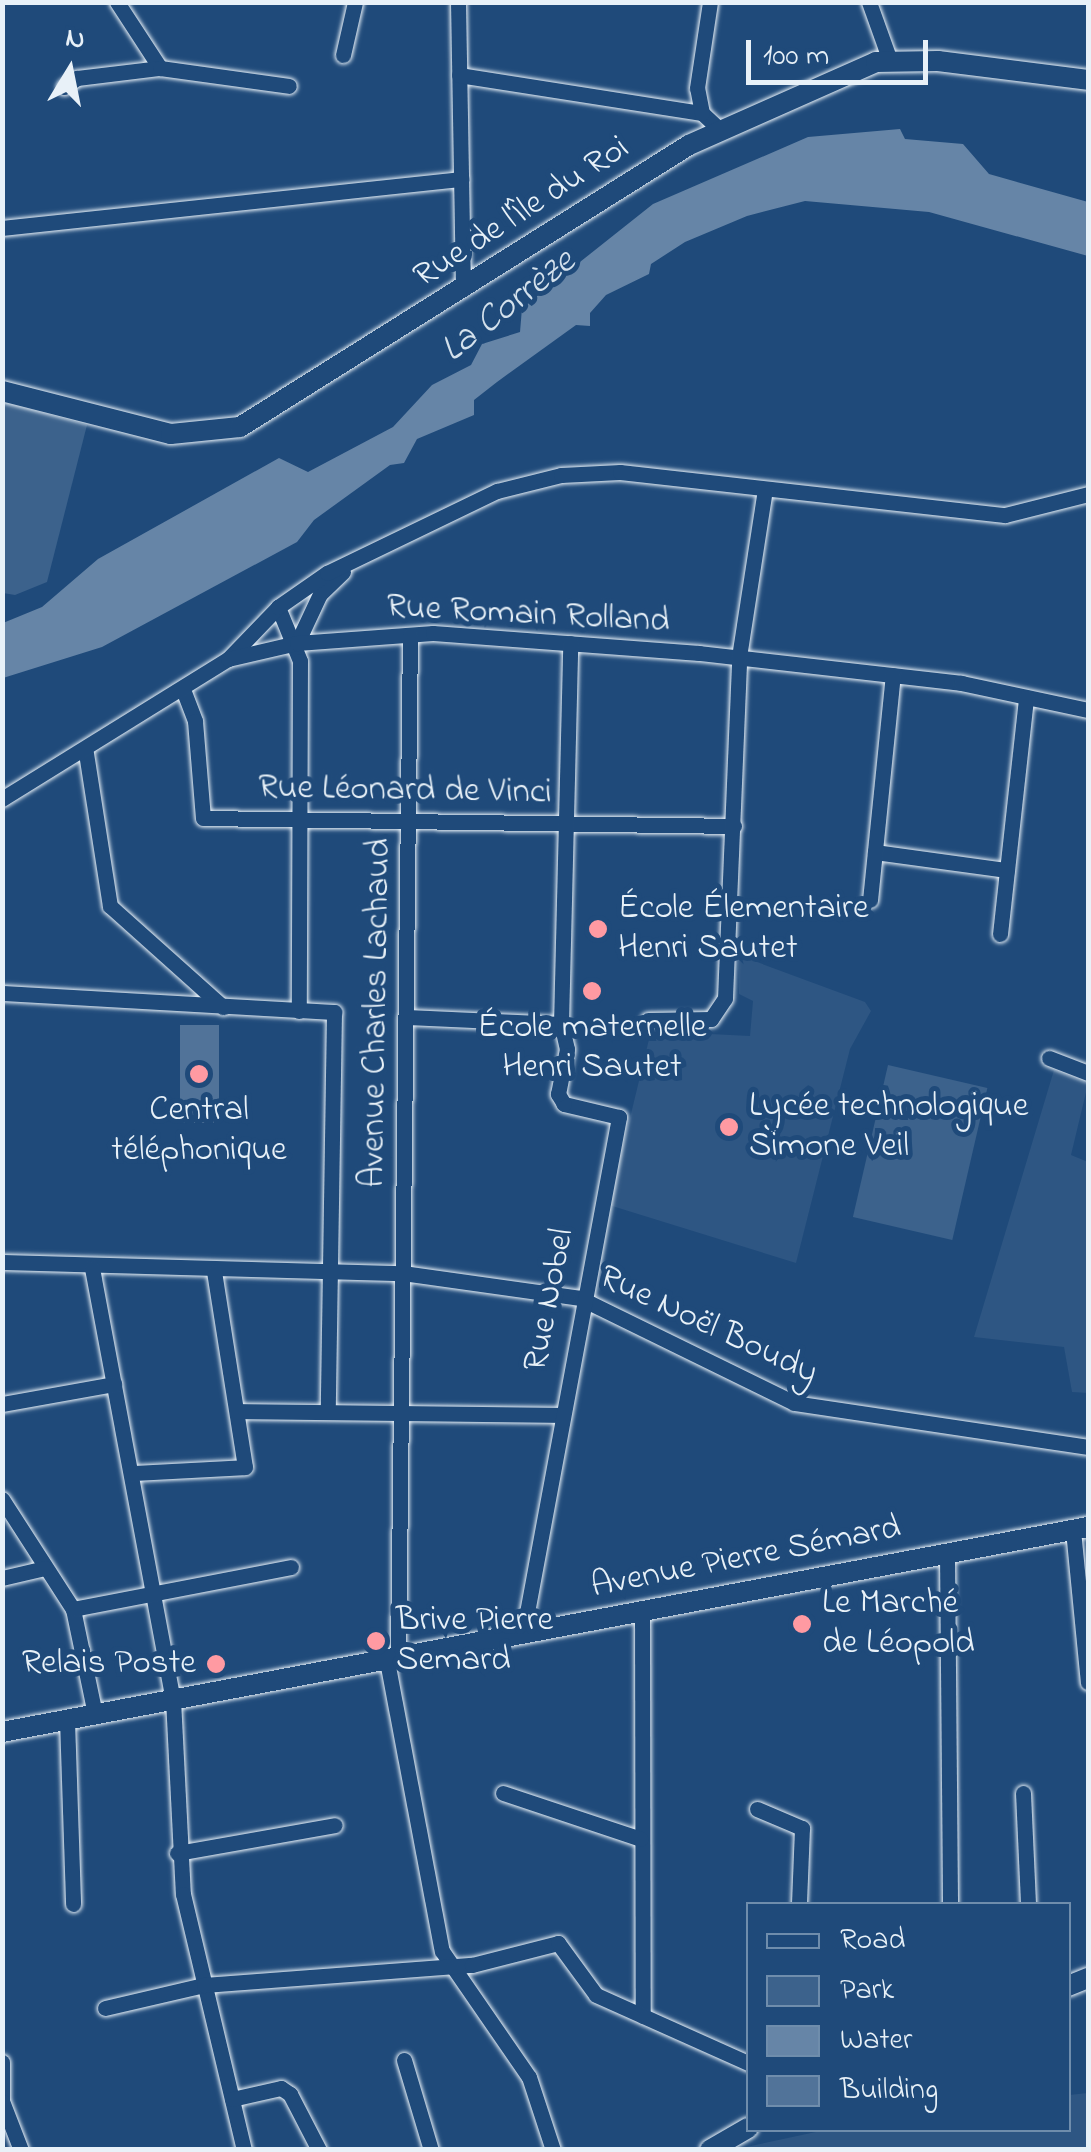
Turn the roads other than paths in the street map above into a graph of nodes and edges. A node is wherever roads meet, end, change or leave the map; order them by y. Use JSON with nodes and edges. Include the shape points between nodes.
{"nodes":[{"id":1,"x":117,"y":2,"type":"edge"},
{"id":2,"x":355,"y":2,"type":"edge"},
{"id":3,"x":458,"y":2,"type":"edge"},
{"id":4,"x":710,"y":2,"type":"edge"},
{"id":5,"x":869,"y":2,"type":"edge"},
{"id":6,"x":343,"y":55,"type":"dead end"},
{"id":7,"x":889,"y":58,"type":"junction"},
{"id":8,"x":160,"y":68,"type":"junction"},
{"id":9,"x":459,"y":75,"type":"junction"},
{"id":10,"x":1088,"y":80,"type":"edge"},
{"id":11,"x":288,"y":86,"type":"dead end"},
{"id":12,"x":64,"y":87,"type":"dead end"},
{"id":13,"x":695,"y":112,"type":"junction"},
{"id":14,"x":712,"y":133,"type":"junction"},
{"id":15,"x":461,"y":180,"type":"junction"},
{"id":16,"x":2,"y":228,"type":"edge"},
{"id":17,"x":462,"y":289,"type":"junction"},
{"id":18,"x":2,"y":392,"type":"edge"},
{"id":19,"x":765,"y":490,"type":"junction"},
{"id":20,"x":1088,"y":494,"type":"edge"},
{"id":21,"x":353,"y":563,"type":"junction"},
{"id":22,"x":278,"y":606,"type":"junction"},
{"id":23,"x":410,"y":635,"type":"junction"},
{"id":24,"x":297,"y":643,"type":"junction"},
{"id":25,"x":570,"y":643,"type":"junction"},
{"id":26,"x":739,"y":657,"type":"junction"},
{"id":27,"x":228,"y":658,"type":"junction"},
{"id":28,"x":893,"y":676,"type":"junction"},
{"id":29,"x":184,"y":692,"type":"junction"},
{"id":30,"x":1026,"y":697,"type":"junction"},
{"id":31,"x":1088,"y":710,"type":"edge"},
{"id":32,"x":86,"y":753,"type":"junction"},
{"id":33,"x":2,"y":799,"type":"edge"},
{"id":34,"x":302,"y":819,"type":"junction"},
{"id":35,"x":411,"y":821,"type":"junction"},
{"id":36,"x":566,"y":824,"type":"junction"},
{"id":37,"x":734,"y":826,"type":"junction"},
{"id":38,"x":875,"y":852,"type":"junction"},
{"id":39,"x":1007,"y":870,"type":"junction"},
{"id":40,"x":870,"y":900,"type":"dead end"},
{"id":41,"x":1000,"y":934,"type":"dead end"},
{"id":42,"x":2,"y":994,"type":"edge"},
{"id":43,"x":223,"y":1008,"type":"junction"},
{"id":44,"x":299,"y":1011,"type":"junction"},
{"id":45,"x":407,"y":1017,"type":"junction"},
{"id":46,"x":648,"y":1020,"type":"dead end"},
{"id":47,"x":560,"y":1024,"type":"junction"},
{"id":48,"x":1049,"y":1058,"type":"dead end"},
{"id":49,"x":1088,"y":1073,"type":"edge"},
{"id":50,"x":2,"y":1262,"type":"edge"},
{"id":51,"x":92,"y":1268,"type":"junction"},
{"id":52,"x":214,"y":1272,"type":"junction"},
{"id":53,"x":329,"y":1272,"type":"junction"},
{"id":54,"x":403,"y":1273,"type":"junction"},
{"id":55,"x":580,"y":1298,"type":"junction"},
{"id":56,"x":114,"y":1384,"type":"junction"},
{"id":57,"x":2,"y":1404,"type":"edge"},
{"id":58,"x":328,"y":1410,"type":"junction"},
{"id":59,"x":238,"y":1411,"type":"junction"},
{"id":60,"x":401,"y":1412,"type":"junction"},
{"id":61,"x":559,"y":1415,"type":"junction"},
{"id":62,"x":1088,"y":1447,"type":"edge"},
{"id":63,"x":132,"y":1473,"type":"junction"},
{"id":64,"x":2,"y":1499,"type":"edge"},
{"id":65,"x":1081,"y":1528,"type":"edge"},
{"id":66,"x":947,"y":1554,"type":"junction"},
{"id":67,"x":292,"y":1566,"type":"dead end"},
{"id":68,"x":45,"y":1568,"type":"junction"},
{"id":69,"x":2,"y":1578,"type":"edge"},
{"id":70,"x":154,"y":1594,"type":"junction"},
{"id":71,"x":73,"y":1609,"type":"junction"},
{"id":72,"x":642,"y":1609,"type":"junction"},
{"id":73,"x":524,"y":1634,"type":"junction"},
{"id":74,"x":393,"y":1660,"type":"junction"},
{"id":75,"x":1088,"y":1682,"type":"edge"},
{"id":76,"x":173,"y":1699,"type":"junction"},
{"id":77,"x":94,"y":1714,"type":"junction"},
{"id":78,"x":67,"y":1720,"type":"junction"},
{"id":79,"x":2,"y":1732,"type":"edge"},
{"id":80,"x":503,"y":1793,"type":"dead end"},
{"id":81,"x":1024,"y":1794,"type":"dead end"},
{"id":82,"x":758,"y":1809,"type":"dead end"},
{"id":83,"x":335,"y":1825,"type":"dead end"},
{"id":84,"x":641,"y":1839,"type":"junction"},
{"id":85,"x":178,"y":1853,"type":"junction"},
{"id":86,"x":800,"y":1902,"type":"edge"},
{"id":87,"x":950,"y":1902,"type":"edge"},
{"id":88,"x":1028,"y":1902,"type":"edge"},
{"id":89,"x":73,"y":1904,"type":"dead end"},
{"id":90,"x":448,"y":1967,"type":"junction"},
{"id":91,"x":204,"y":1985,"type":"junction"},
{"id":92,"x":106,"y":2008,"type":"dead end"},
{"id":93,"x":643,"y":2016,"type":"junction"},
{"id":94,"x":404,"y":2060,"type":"dead end"},
{"id":95,"x":2,"y":2062,"type":"edge"},
{"id":96,"x":746,"y":2062,"type":"edge"},
{"id":97,"x":232,"y":2099,"type":"junction"},
{"id":98,"x":2,"y":2100,"type":"edge"},
{"id":99,"x":746,"y":2129,"type":"edge"},
{"id":100,"x":21,"y":2150,"type":"edge"},
{"id":101,"x":244,"y":2150,"type":"edge"},
{"id":102,"x":319,"y":2150,"type":"edge"},
{"id":103,"x":431,"y":2150,"type":"edge"},
{"id":104,"x":553,"y":2150,"type":"edge"},
{"id":105,"x":710,"y":2150,"type":"edge"}],
"edges":[{"from":1,"to":8,"type":"street"},
{"from":2,"to":6,"type":"street"},
{"from":3,"to":9,"type":"street"},
{"from":4,"to":13,"type":"street"},
{"from":5,"to":7,"type":"street"},
{"from":7,"to":10,"type":"main road","name":"Rue de l'Île du Roi"},
{"from":7,"to":14,"type":"main road","name":"Rue de l'Île du Roi"},
{"from":8,"to":11,"type":"street"},
{"from":8,"to":12,"type":"street","via":[[77,78]]},
{"from":9,"to":13,"type":"street"},
{"from":9,"to":15,"type":"street"},
{"from":13,"to":14,"type":"street"},
{"from":14,"to":17,"type":"main road","name":"Rue de l'Île du Roi"},
{"from":15,"to":16,"type":"street"},
{"from":15,"to":17,"type":"street"},
{"from":17,"to":18,"type":"main road","name":"Rue de l'Île du Roi","via":[[269,416],[220,432],[170,434]]},
{"from":19,"to":20,"type":"street","via":[[1005,515]]},
{"from":19,"to":21,"type":"street","via":[[620,472],[561,475],[497,491]]},
{"from":19,"to":26,"type":"street"},
{"from":21,"to":22,"type":"street"},
{"from":21,"to":24,"type":"street","via":[[320,594]]},
{"from":22,"to":24,"type":"street"},
{"from":22,"to":27,"type":"street"},
{"from":23,"to":24,"type":"street","name":"Rue Romain Rolland"},
{"from":23,"to":25,"type":"street","name":"Rue Romain Rolland"},
{"from":23,"to":35,"type":"street","name":"Avenue Charles Lachaud"},
{"from":24,"to":27,"type":"street","name":"Rue Romain Rolland"},
{"from":24,"to":34,"type":"street"},
{"from":25,"to":26,"type":"street","name":"Rue Romain Rolland"},
{"from":25,"to":36,"type":"street"},
{"from":26,"to":28,"type":"street","name":"Rue Romain Rolland"},
{"from":26,"to":37,"type":"street"},
{"from":27,"to":29,"type":"street","name":"Rue Romain Rolland"},
{"from":28,"to":30,"type":"street","name":"Rue Romain Rolland"},
{"from":28,"to":38,"type":"street"},
{"from":29,"to":32,"type":"street","name":"Rue Romain Rolland"},
{"from":29,"to":34,"type":"street","name":"Rue Léonard de Vinci","via":[[194,720],[204,818]]},
{"from":30,"to":31,"type":"street","name":"Rue Romain Rolland"},
{"from":30,"to":39,"type":"street"},
{"from":32,"to":33,"type":"street","name":"Rue Romain Rolland"},
{"from":32,"to":43,"type":"street","via":[[110,906]]},
{"from":34,"to":35,"type":"street","name":"Rue Léonard de Vinci"},
{"from":34,"to":44,"type":"street"},
{"from":35,"to":36,"type":"street","name":"Rue Léonard de Vinci"},
{"from":35,"to":45,"type":"street","name":"Avenue Charles Lachaud"},
{"from":36,"to":37,"type":"street","name":"Rue Léonard de Vinci"},
{"from":36,"to":47,"type":"street"},
{"from":37,"to":46,"type":"street","via":[[721,1013]]},
{"from":38,"to":39,"type":"street"},
{"from":38,"to":40,"type":"street"},
{"from":39,"to":41,"type":"street"},
{"from":42,"to":43,"type":"street"},
{"from":43,"to":44,"type":"street"},
{"from":44,"to":53,"type":"street","via":[[334,1012]]},
{"from":45,"to":47,"type":"street"},
{"from":45,"to":54,"type":"street","name":"Avenue Charles Lachaud"},
{"from":47,"to":55,"type":"street","name":"Rue Nobel","via":[[564,1104],[618,1117]]},
{"from":48,"to":49,"type":"street"},
{"from":50,"to":51,"type":"street","name":"Rue Noël Boudy"},
{"from":51,"to":52,"type":"street","name":"Rue Noël Boudy"},
{"from":51,"to":56,"type":"street"},
{"from":52,"to":53,"type":"street","name":"Rue Noël Boudy"},
{"from":52,"to":59,"type":"street"},
{"from":53,"to":54,"type":"street","name":"Rue Noël Boudy"},
{"from":53,"to":58,"type":"street"},
{"from":54,"to":55,"type":"street","name":"Rue Noël Boudy"},
{"from":54,"to":60,"type":"street","name":"Avenue Charles Lachaud"},
{"from":55,"to":61,"type":"street","name":"Rue Nobel"},
{"from":55,"to":62,"type":"street","name":"Rue Noël Boudy","via":[[794,1404]]},
{"from":56,"to":57,"type":"street"},
{"from":56,"to":63,"type":"street"},
{"from":58,"to":59,"type":"street"},
{"from":58,"to":60,"type":"street"},
{"from":59,"to":63,"type":"street","via":[[244,1467]]},
{"from":60,"to":61,"type":"street"},
{"from":60,"to":74,"type":"street","name":"Avenue Charles Lachaud"},
{"from":61,"to":73,"type":"street","name":"Rue Nobel"},
{"from":63,"to":70,"type":"street"},
{"from":64,"to":68,"type":"street"},
{"from":65,"to":66,"type":"main road","name":"Avenue Pierre Sémard"},
{"from":65,"to":75,"type":"street"},
{"from":66,"to":72,"type":"main road","name":"Avenue Pierre Sémard"},
{"from":66,"to":87,"type":"street"},
{"from":67,"to":70,"type":"street"},
{"from":68,"to":69,"type":"street"},
{"from":68,"to":71,"type":"street"},
{"from":70,"to":71,"type":"street"},
{"from":70,"to":76,"type":"street"},
{"from":71,"to":77,"type":"street"},
{"from":72,"to":73,"type":"main road","name":"Avenue Pierre Sémard"},
{"from":72,"to":84,"type":"street"},
{"from":73,"to":74,"type":"main road","name":"Avenue Pierre Sémard"},
{"from":74,"to":76,"type":"main road","name":"Avenue Pierre Sémard"},
{"from":74,"to":90,"type":"street","name":"Avenue Charles Lachaud"},
{"from":76,"to":77,"type":"main road","name":"Avenue Pierre Sémard"},
{"from":76,"to":85,"type":"street"},
{"from":77,"to":78,"type":"main road","name":"Avenue Pierre Sémard"},
{"from":78,"to":79,"type":"main road","name":"Avenue Pierre Sémard"},
{"from":78,"to":89,"type":"street"},
{"from":80,"to":84,"type":"street"},
{"from":81,"to":88,"type":"street"},
{"from":82,"to":86,"type":"street","via":[[802,1828]]},
{"from":83,"to":85,"type":"street"},
{"from":84,"to":93,"type":"street"},
{"from":85,"to":91,"type":"street"},
{"from":90,"to":91,"type":"street"},
{"from":90,"to":93,"type":"street","via":[[558,1943],[596,1995]]},
{"from":90,"to":104,"type":"street","via":[[529,2077]]},
{"from":91,"to":92,"type":"street"},
{"from":91,"to":97,"type":"street"},
{"from":93,"to":96,"type":"street"},
{"from":94,"to":103,"type":"street"},
{"from":95,"to":98,"type":"street"},
{"from":97,"to":101,"type":"street"},
{"from":97,"to":102,"type":"street","via":[[281,2088]]},
{"from":98,"to":100,"type":"street"},
{"from":99,"to":105,"type":"main road"}]}
